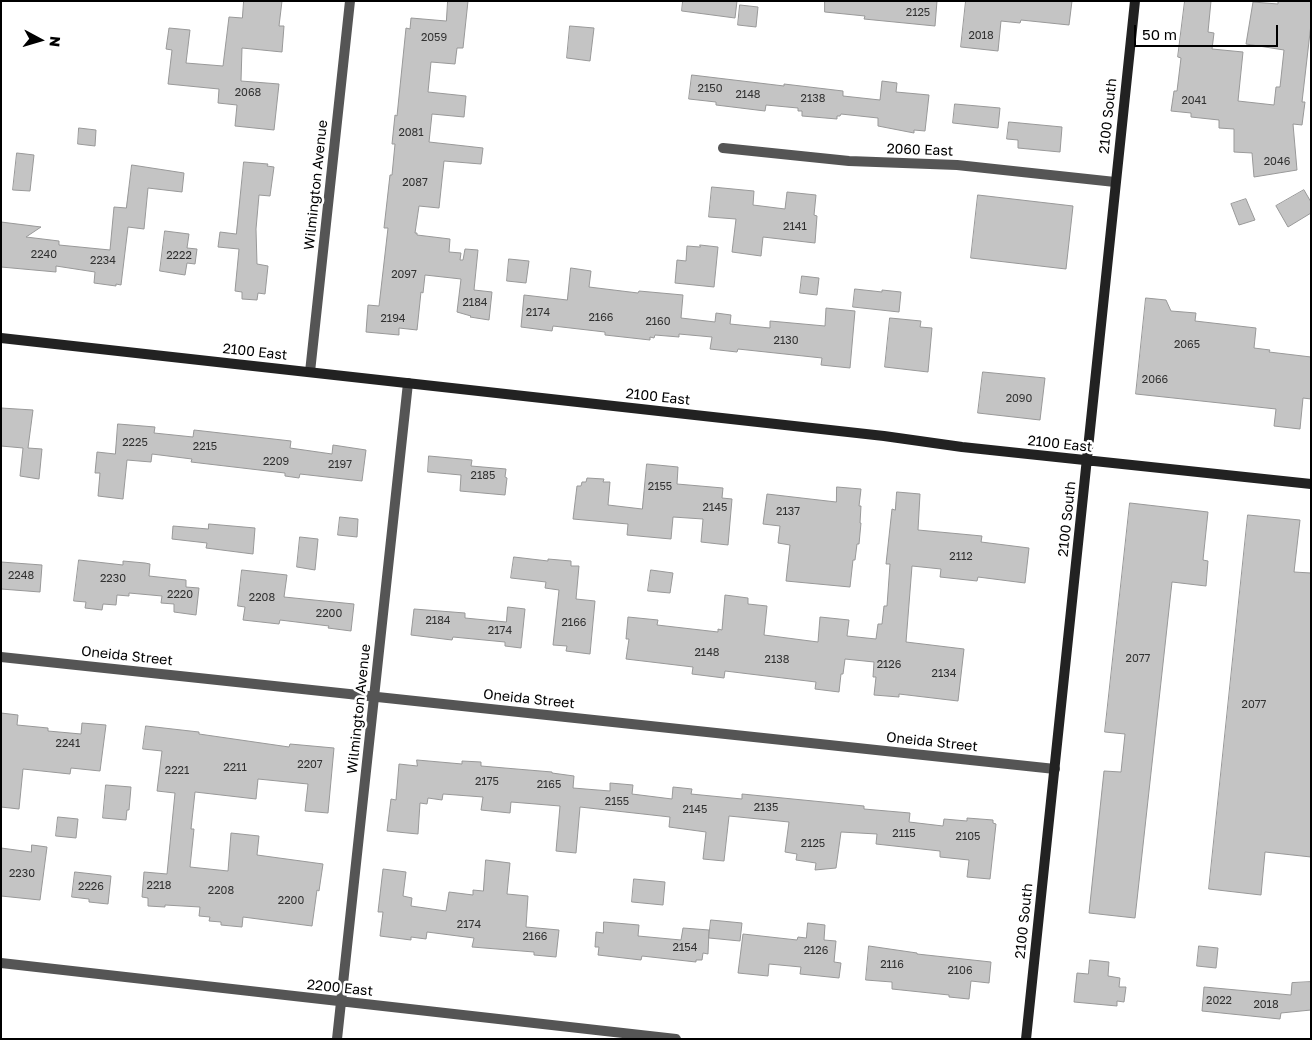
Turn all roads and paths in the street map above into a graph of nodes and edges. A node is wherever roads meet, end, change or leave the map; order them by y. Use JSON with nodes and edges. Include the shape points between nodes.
{"nodes":[{"id":1,"x":350,"y":1,"type":"edge"},
{"id":2,"x":1135,"y":1,"type":"edge"},
{"id":3,"x":723,"y":148,"type":"dead end"},
{"id":4,"x":1115,"y":182,"type":"junction"},
{"id":5,"x":1,"y":338,"type":"edge"},
{"id":6,"x":310,"y":372,"type":"junction"},
{"id":7,"x":408,"y":383,"type":"junction"},
{"id":8,"x":1088,"y":460,"type":"junction"},
{"id":9,"x":1311,"y":484,"type":"edge"},
{"id":10,"x":1,"y":657,"type":"edge"},
{"id":11,"x":374,"y":696,"type":"junction"},
{"id":12,"x":1055,"y":769,"type":"junction"},
{"id":13,"x":1,"y":963,"type":"edge"},
{"id":14,"x":341,"y":1002,"type":"junction"},
{"id":15,"x":337,"y":1039,"type":"edge"},
{"id":16,"x":676,"y":1039,"type":"edge"},
{"id":17,"x":1026,"y":1039,"type":"edge"}],
"edges":[{"from":1,"to":6,"type":"street","name":"Wilmington Avenue"},
{"from":2,"to":4,"type":"street","name":"2100 South"},
{"from":3,"to":4,"type":"street","name":"2060 East","via":[[849,161],[965,166]]},
{"from":4,"to":8,"type":"street","name":"2100 South"},
{"from":5,"to":6,"type":"street","name":"2100 East"},
{"from":6,"to":7,"type":"street","name":"2100 East"},
{"from":7,"to":8,"type":"street","name":"2100 East"},
{"from":7,"to":11,"type":"street","name":"Wilmington Avenue"},
{"from":8,"to":9,"type":"street","name":"2100 East"},
{"from":8,"to":12,"type":"street","name":"2100 South"},
{"from":10,"to":11,"type":"street","name":"Oneida Street"},
{"from":11,"to":12,"type":"street","name":"Oneida Street"},
{"from":11,"to":14,"type":"street","name":"Wilmington Avenue"},
{"from":12,"to":17,"type":"street","name":"2100 South"},
{"from":13,"to":14,"type":"street","name":"2200 East"},
{"from":14,"to":15,"type":"street","name":"Wilmington Avenue"},
{"from":14,"to":16,"type":"street","name":"2200 East"}]}
